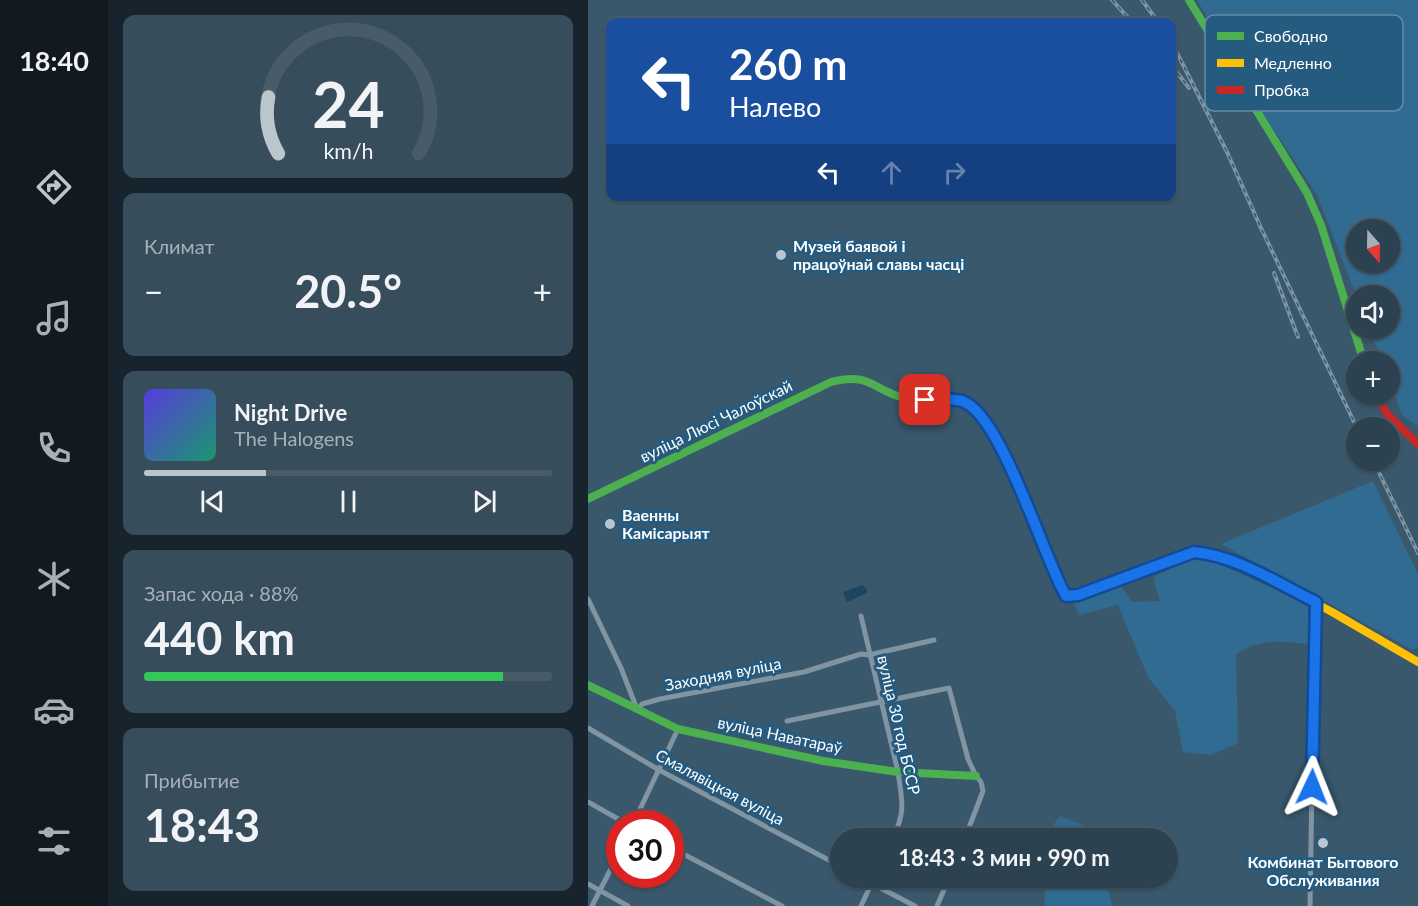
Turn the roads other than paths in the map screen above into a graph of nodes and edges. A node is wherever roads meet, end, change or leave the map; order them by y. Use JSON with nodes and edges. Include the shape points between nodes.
{"nodes":[{"id":1,"x":1189,"y":0,"type":"edge"},
{"id":2,"x":1205,"y":26,"type":"edge"},
{"id":3,"x":1257,"y":111,"type":"edge"},
{"id":4,"x":1361,"y":351,"type":"edge"},
{"id":5,"x":1380,"y":405,"type":"edge"},
{"id":6,"x":1418,"y":444,"type":"edge"},
{"id":7,"x":588,"y":499,"type":"edge"},
{"id":8,"x":588,"y":599,"type":"edge"},
{"id":9,"x":1316,"y":602,"type":"junction"},
{"id":10,"x":861,"y":616,"type":"dead end"},
{"id":11,"x":934,"y":640,"type":"dead end"},
{"id":12,"x":869,"y":655,"type":"junction"},
{"id":13,"x":1418,"y":662,"type":"edge"},
{"id":14,"x":588,"y":685,"type":"edge"},
{"id":15,"x":882,"y":702,"type":"junction"},
{"id":16,"x":638,"y":710,"type":"junction"},
{"id":17,"x":787,"y":721,"type":"dead end"},
{"id":18,"x":588,"y":728,"type":"edge"},
{"id":19,"x":678,"y":729,"type":"junction"},
{"id":20,"x":659,"y":770,"type":"junction"},
{"id":21,"x":898,"y":772,"type":"junction"},
{"id":22,"x":975,"y":776,"type":"junction"},
{"id":23,"x":588,"y":802,"type":"edge"},
{"id":24,"x":640,"y":810,"type":"edge"},
{"id":25,"x":606,"y":812,"type":"edge"},
{"id":26,"x":897,"y":828,"type":"edge"},
{"id":27,"x":968,"y":828,"type":"edge"},
{"id":28,"x":684,"y":854,"type":"edge"},
{"id":29,"x":830,"y":861,"type":"edge"},
{"id":30,"x":606,"y":879,"type":"edge"},
{"id":31,"x":588,"y":884,"type":"edge"},
{"id":32,"x":869,"y":888,"type":"edge"},
{"id":33,"x":885,"y":888,"type":"edge"},
{"id":34,"x":945,"y":888,"type":"edge"},
{"id":35,"x":600,"y":891,"type":"junction"},
{"id":36,"x":592,"y":906,"type":"edge"},
{"id":37,"x":628,"y":906,"type":"edge"},
{"id":38,"x":782,"y":906,"type":"edge"},
{"id":39,"x":861,"y":906,"type":"edge"},
{"id":40,"x":915,"y":906,"type":"edge"},
{"id":41,"x":938,"y":906,"type":"edge"},
{"id":42,"x":1310,"y":906,"type":"edge"}],
"edges":[{"from":1,"to":2,"type":"street"},
{"from":3,"to":4,"type":"street","via":[[1308,193]]},
{"from":5,"to":6,"type":"street"},
{"from":7,"to":9,"type":"street","name":"вуліца Люсі Чалоўскай","via":[[831,382],[859,377],[906,399],[962,401],[974,409],[1014,476],[1066,596],[1194,552],[1213,553],[1240,564]]},
{"from":8,"to":16,"type":"street"},
{"from":9,"to":13,"type":"street"},
{"from":9,"to":42,"type":"street"},
{"from":10,"to":12,"type":"street","name":"вуліца 30 год БССР"},
{"from":11,"to":12,"type":"street","name":"Заходняя вуліца"},
{"from":12,"to":15,"type":"street","name":"вуліца 30 год БССР"},
{"from":12,"to":16,"type":"street","name":"Заходняя вуліца","via":[[804,672],[693,691],[642,704]]},
{"from":14,"to":16,"type":"street","name":"вуліца Наватараў"},
{"from":15,"to":17,"type":"street"},
{"from":15,"to":21,"type":"street","name":"вуліца 30 год БССР"},
{"from":15,"to":22,"type":"street","via":[[949,688]]},
{"from":16,"to":19,"type":"street","name":"вуліца Наватараў"},
{"from":18,"to":20,"type":"street","name":"Смалявіцкая вуліца"},
{"from":19,"to":20,"type":"street"},
{"from":19,"to":21,"type":"street","name":"вуліца Наватараў","via":[[823,761]]},
{"from":20,"to":24,"type":"street"},
{"from":20,"to":29,"type":"street","name":"Смалявіцкая вуліца"},
{"from":21,"to":22,"type":"street","name":"вуліца Наватараў"},
{"from":21,"to":26,"type":"street","name":"вуліца 30 год БССР","via":[[903,810]]},
{"from":22,"to":27,"type":"street","via":[[983,791]]},
{"from":23,"to":25,"type":"street"},
{"from":28,"to":38,"type":"street"},
{"from":30,"to":35,"type":"street"},
{"from":31,"to":35,"type":"street"},
{"from":32,"to":39,"type":"street"},
{"from":33,"to":40,"type":"street"},
{"from":34,"to":41,"type":"street"},
{"from":35,"to":36,"type":"street"},
{"from":35,"to":37,"type":"street"}]}
